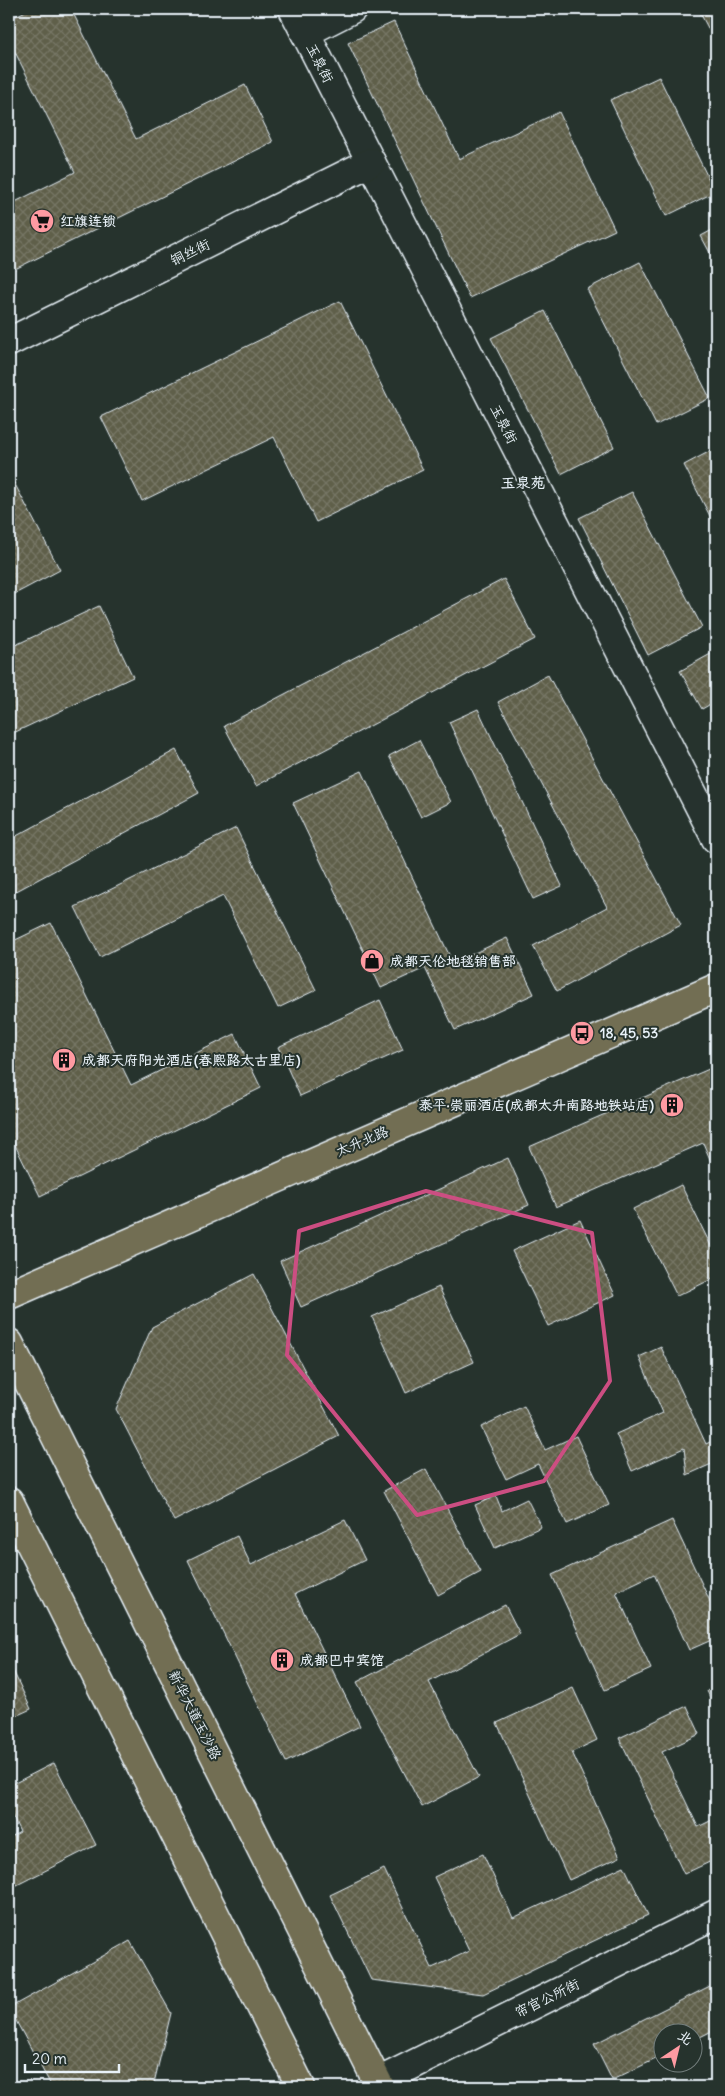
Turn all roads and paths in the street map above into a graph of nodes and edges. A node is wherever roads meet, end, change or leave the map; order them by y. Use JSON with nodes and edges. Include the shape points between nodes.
{"nodes":[{"id":1,"x":293,"y":9,"type":"edge"},
{"id":2,"x":352,"y":9,"type":"edge"},
{"id":3,"x":305,"y":33,"type":"junction"},
{"id":4,"x":371,"y":162,"type":"junction"},
{"id":5,"x":9,"y":342,"type":"edge"},
{"id":6,"x":716,"y":839,"type":"edge"},
{"id":7,"x":716,"y":988,"type":"edge"},
{"id":8,"x":9,"y":1295,"type":"edge"},
{"id":9,"x":9,"y":1343,"type":"edge"},
{"id":10,"x":9,"y":1501,"type":"edge"},
{"id":11,"x":716,"y":1914,"type":"edge"},
{"id":12,"x":379,"y":2084,"type":"edge"},
{"id":13,"x":301,"y":2087,"type":"edge"}],
"edges":[{"from":1,"to":3,"type":"street","name":"玉泉街"},
{"from":2,"to":3,"type":"street"},
{"from":3,"to":4,"type":"street","name":"玉泉街"},
{"from":4,"to":5,"type":"street","name":"铜丝街"},
{"from":4,"to":6,"type":"street","name":"玉泉街"},
{"from":7,"to":8,"type":"main road","name":"太升北路"},
{"from":9,"to":12,"type":"main road","name":"新华大道玉沙路"},
{"from":10,"to":13,"type":"main road"},
{"from":11,"to":12,"type":"street","name":"帘官公所街"}]}
